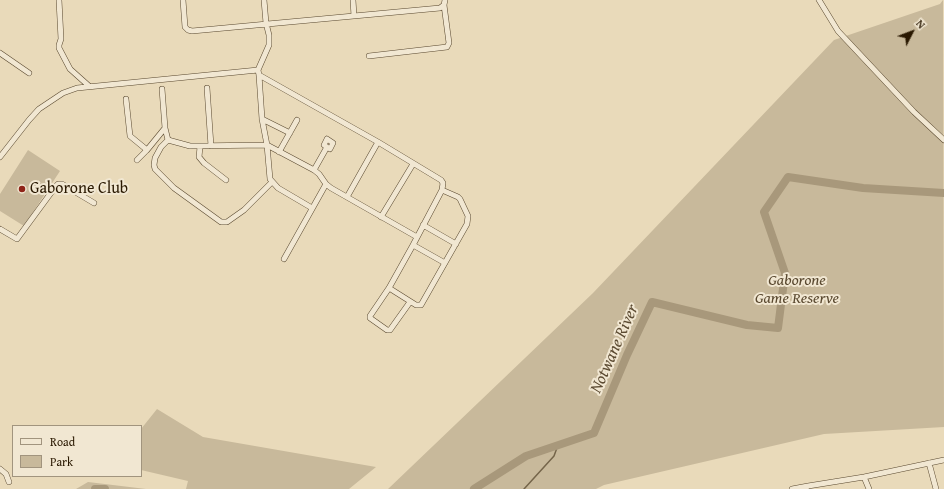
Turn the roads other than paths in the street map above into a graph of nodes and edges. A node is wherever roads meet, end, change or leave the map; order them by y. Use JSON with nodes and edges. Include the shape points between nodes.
{"nodes":[{"id":1,"x":59,"y":0,"type":"edge"},
{"id":2,"x":183,"y":0,"type":"edge"},
{"id":3,"x":264,"y":0,"type":"edge"},
{"id":4,"x":353,"y":0,"type":"edge"},
{"id":5,"x":819,"y":0,"type":"edge"},
{"id":6,"x":445,"y":2,"type":"edge"},
{"id":7,"x":354,"y":16,"type":"junction"},
{"id":8,"x":266,"y":23,"type":"junction"},
{"id":9,"x":0,"y":53,"type":"edge"},
{"id":10,"x":368,"y":56,"type":"dead end"},
{"id":11,"x":29,"y":73,"type":"dead end"},
{"id":12,"x":258,"y":73,"type":"junction"},
{"id":13,"x":89,"y":86,"type":"junction"},
{"id":14,"x":162,"y":88,"type":"dead end"},
{"id":15,"x":207,"y":88,"type":"dead end"},
{"id":16,"x":126,"y":99,"type":"dead end"},
{"id":17,"x":262,"y":119,"type":"junction"},
{"id":18,"x":297,"y":120,"type":"dead end"},
{"id":19,"x":165,"y":128,"type":"junction"},
{"id":20,"x":290,"y":133,"type":"junction"},
{"id":21,"x":168,"y":140,"type":"junction"},
{"id":22,"x":944,"y":140,"type":"edge"},
{"id":23,"x":378,"y":142,"type":"junction"},
{"id":24,"x":267,"y":145,"type":"junction"},
{"id":25,"x":211,"y":146,"type":"junction"},
{"id":26,"x":200,"y":147,"type":"junction"},
{"id":27,"x":327,"y":147,"type":"dead end"},
{"id":28,"x":147,"y":150,"type":"junction"},
{"id":29,"x":279,"y":152,"type":"junction"},
{"id":30,"x":0,"y":158,"type":"edge"},
{"id":31,"x":137,"y":160,"type":"dead end"},
{"id":32,"x":413,"y":164,"type":"junction"},
{"id":33,"x":314,"y":170,"type":"junction"},
{"id":34,"x":226,"y":180,"type":"dead end"},
{"id":35,"x":272,"y":182,"type":"junction"},
{"id":36,"x":326,"y":184,"type":"junction"},
{"id":37,"x":442,"y":190,"type":"junction"},
{"id":38,"x":347,"y":197,"type":"junction"},
{"id":39,"x":94,"y":203,"type":"dead end"},
{"id":40,"x":312,"y":208,"type":"junction"},
{"id":41,"x":381,"y":217,"type":"junction"},
{"id":42,"x":423,"y":225,"type":"junction"},
{"id":43,"x":0,"y":229,"type":"edge"},
{"id":44,"x":417,"y":236,"type":"junction"},
{"id":45,"x":456,"y":244,"type":"junction"},
{"id":46,"x":413,"y":245,"type":"junction"},
{"id":47,"x":284,"y":259,"type":"dead end"},
{"id":48,"x":444,"y":263,"type":"junction"},
{"id":49,"x":389,"y":288,"type":"junction"},
{"id":50,"x":410,"y":302,"type":"junction"},
{"id":51,"x":944,"y":460,"type":"edge"},
{"id":52,"x":929,"y":463,"type":"junction"},
{"id":53,"x":0,"y":469,"type":"edge"},
{"id":54,"x":864,"y":477,"type":"junction"},
{"id":55,"x":9,"y":482,"type":"dead end"},
{"id":56,"x":806,"y":487,"type":"edge"},
{"id":57,"x":792,"y":489,"type":"edge"},
{"id":58,"x":869,"y":489,"type":"edge"},
{"id":59,"x":936,"y":489,"type":"edge"}],
"edges":[{"from":1,"to":13,"type":"street","via":[[59,48],[70,69]]},
{"from":2,"to":8,"type":"street","via":[[185,27],[188,30]]},
{"from":3,"to":8,"type":"street"},
{"from":4,"to":7,"type":"street"},
{"from":5,"to":22,"type":"street","via":[[838,31]]},
{"from":6,"to":7,"type":"street","via":[[440,8]]},
{"from":6,"to":10,"type":"street","via":[[449,43],[445,48]]},
{"from":7,"to":8,"type":"street"},
{"from":8,"to":12,"type":"street","via":[[270,45]]},
{"from":9,"to":11,"type":"street"},
{"from":12,"to":13,"type":"street"},
{"from":12,"to":17,"type":"street"},
{"from":12,"to":23,"type":"street"},
{"from":13,"to":30,"type":"street","via":[[63,94],[39,110]]},
{"from":14,"to":19,"type":"street"},
{"from":15,"to":25,"type":"street"},
{"from":16,"to":28,"type":"street","via":[[130,136]]},
{"from":17,"to":20,"type":"street"},
{"from":17,"to":24,"type":"street"},
{"from":18,"to":20,"type":"street"},
{"from":19,"to":21,"type":"street"},
{"from":19,"to":28,"type":"street"},
{"from":20,"to":29,"type":"street"},
{"from":21,"to":26,"type":"street"},
{"from":21,"to":35,"type":"street","via":[[155,158],[155,169],[174,188],[221,222],[227,222],[244,210]]},
{"from":23,"to":32,"type":"street"},
{"from":23,"to":38,"type":"street"},
{"from":24,"to":25,"type":"street"},
{"from":24,"to":29,"type":"street"},
{"from":24,"to":35,"type":"street"},
{"from":25,"to":26,"type":"street"},
{"from":26,"to":34,"type":"street","via":[[200,157],[204,163]]},
{"from":27,"to":33,"type":"street"},
{"from":28,"to":31,"type":"street"},
{"from":29,"to":33,"type":"street"},
{"from":32,"to":37,"type":"street","via":[[441,180]]},
{"from":32,"to":41,"type":"street"},
{"from":33,"to":36,"type":"street"},
{"from":35,"to":40,"type":"street"},
{"from":36,"to":38,"type":"street"},
{"from":36,"to":40,"type":"street"},
{"from":37,"to":42,"type":"street"},
{"from":37,"to":45,"type":"street","via":[[458,197],[468,216],[467,224]]},
{"from":38,"to":41,"type":"street"},
{"from":39,"to":43,"type":"street","via":[[58,184],[17,239]]},
{"from":40,"to":47,"type":"street"},
{"from":41,"to":44,"type":"street"},
{"from":42,"to":44,"type":"street"},
{"from":42,"to":45,"type":"street"},
{"from":44,"to":46,"type":"street"},
{"from":45,"to":48,"type":"street"},
{"from":46,"to":48,"type":"street"},
{"from":46,"to":49,"type":"street"},
{"from":48,"to":50,"type":"street","via":[[420,305]]},
{"from":49,"to":50,"type":"street"},
{"from":49,"to":50,"type":"street","via":[[370,317],[387,330],[391,329]]},
{"from":51,"to":52,"type":"street"},
{"from":52,"to":54,"type":"street"},
{"from":52,"to":59,"type":"street"},
{"from":53,"to":55,"type":"street","via":[[6,474]]},
{"from":54,"to":56,"type":"street"},
{"from":54,"to":58,"type":"street"},
{"from":56,"to":57,"type":"street"}]}
